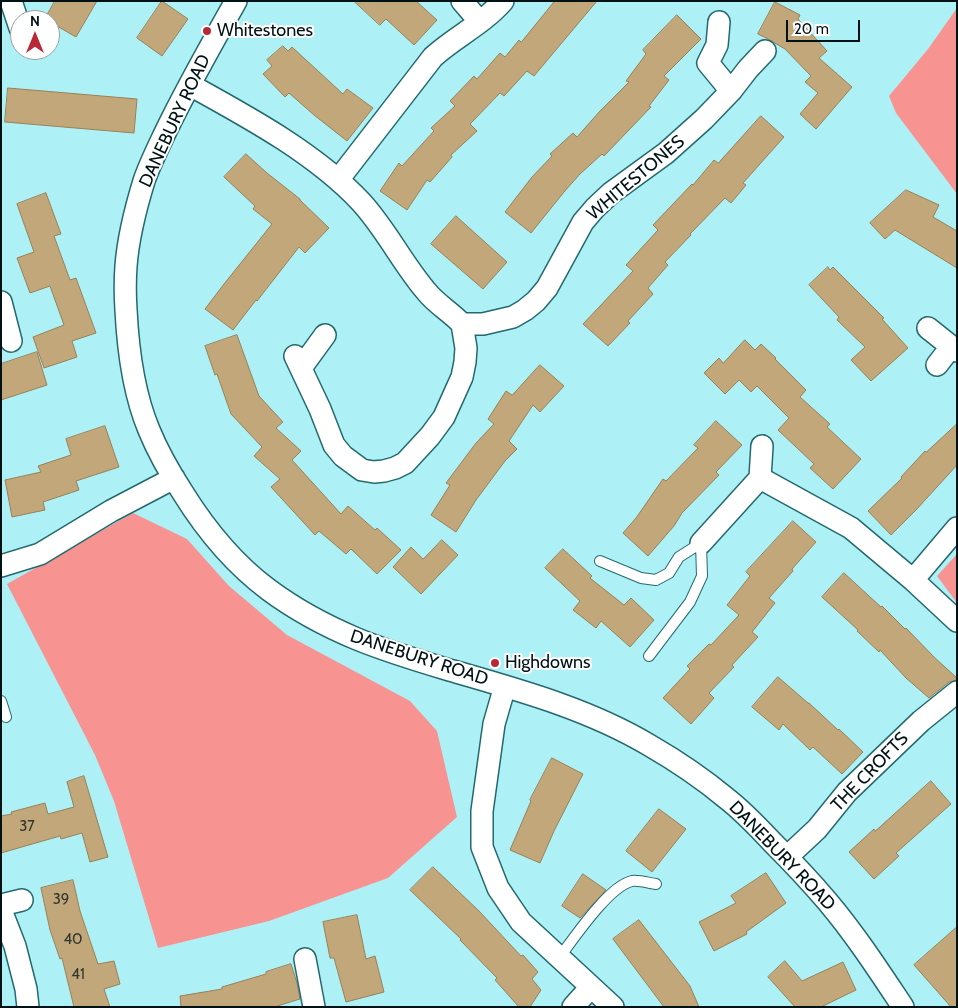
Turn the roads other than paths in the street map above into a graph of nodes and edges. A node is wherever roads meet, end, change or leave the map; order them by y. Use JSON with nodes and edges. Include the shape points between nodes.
{"nodes":[{"id":1,"x":236,"y":1,"type":"edge"},
{"id":2,"x":462,"y":1,"type":"edge"},
{"id":3,"x":503,"y":1,"type":"edge"},
{"id":4,"x":480,"y":22,"type":"junction"},
{"id":5,"x":719,"y":22,"type":"dead end"},
{"id":6,"x":765,"y":51,"type":"dead end"},
{"id":7,"x":190,"y":85,"type":"junction"},
{"id":8,"x":731,"y":91,"type":"junction"},
{"id":9,"x":338,"y":180,"type":"junction"},
{"id":10,"x":1,"y":304,"type":"edge"},
{"id":11,"x":462,"y":324,"type":"junction"},
{"id":12,"x":928,"y":328,"type":"dead end"},
{"id":13,"x":325,"y":335,"type":"dead end"},
{"id":14,"x":11,"y":341,"type":"dead end"},
{"id":15,"x":954,"y":349,"type":"edge"},
{"id":16,"x":937,"y":365,"type":"dead end"},
{"id":17,"x":762,"y":446,"type":"dead end"},
{"id":18,"x":174,"y":478,"type":"junction"},
{"id":19,"x":760,"y":478,"type":"junction"},
{"id":20,"x":957,"y":528,"type":"edge"},
{"id":21,"x":701,"y":543,"type":"junction"},
{"id":22,"x":600,"y":561,"type":"dead end"},
{"id":23,"x":1,"y":566,"type":"edge"},
{"id":24,"x":913,"y":580,"type":"junction"},
{"id":25,"x":957,"y":622,"type":"edge"},
{"id":26,"x":649,"y":656,"type":"dead end"},
{"id":27,"x":505,"y":686,"type":"junction"},
{"id":28,"x":957,"y":692,"type":"edge"},
{"id":29,"x":1,"y":701,"type":"edge"},
{"id":30,"x":6,"y":717,"type":"dead end"},
{"id":31,"x":787,"y":856,"type":"junction"},
{"id":32,"x":656,"y":884,"type":"dead end"},
{"id":33,"x":1,"y":910,"type":"edge"},
{"id":34,"x":559,"y":958,"type":"junction"},
{"id":35,"x":305,"y":959,"type":"dead end"},
{"id":36,"x":591,"y":986,"type":"junction"},
{"id":37,"x":28,"y":1007,"type":"edge"},
{"id":38,"x":314,"y":1007,"type":"edge"},
{"id":39,"x":573,"y":1007,"type":"edge"},
{"id":40,"x":613,"y":1007,"type":"edge"},
{"id":41,"x":903,"y":1007,"type":"edge"}],
"edges":[{"from":1,"to":7,"type":"street","name":"DANEBURY ROAD"},
{"from":2,"to":4,"type":"street"},
{"from":3,"to":4,"type":"street"},
{"from":4,"to":9,"type":"street","via":[[433,57]]},
{"from":5,"to":8,"type":"street","via":[[717,45],[708,63]]},
{"from":6,"to":8,"type":"street","name":"WHITESTONES"},
{"from":7,"to":9,"type":"street","via":[[269,130]]},
{"from":7,"to":18,"type":"street","name":"DANEBURY ROAD","via":[[145,179],[126,266],[127,333],[138,395],[148,428]]},
{"from":8,"to":11,"type":"street","name":"WHITESTONES","via":[[666,153],[595,208],[583,222],[547,288],[536,301],[513,317],[484,324]]},
{"from":9,"to":11,"type":"street","via":[[371,213],[426,292]]},
{"from":10,"to":14,"type":"street"},
{"from":11,"to":13,"type":"street","via":[[465,362],[462,377],[444,417],[405,463],[374,472],[362,470],[334,445],[298,362]]},
{"from":12,"to":15,"type":"street"},
{"from":15,"to":16,"type":"street"},
{"from":17,"to":19,"type":"street"},
{"from":18,"to":23,"type":"street","via":[[40,554]]},
{"from":18,"to":27,"type":"street","name":"DANEBURY ROAD","via":[[192,508],[228,553],[257,581],[295,607],[338,631],[388,651]]},
{"from":19,"to":21,"type":"street"},
{"from":19,"to":24,"type":"street","via":[[851,528]]},
{"from":20,"to":24,"type":"street"},
{"from":21,"to":22,"type":"lane","via":[[679,557],[669,573],[656,580],[641,578]]},
{"from":21,"to":26,"type":"lane","via":[[702,576],[698,585],[690,602]]},
{"from":24,"to":25,"type":"street"},
{"from":27,"to":31,"type":"street","name":"DANEBURY ROAD","via":[[596,719],[648,744],[726,798]]},
{"from":27,"to":34,"type":"street","via":[[494,724],[482,811],[482,847],[498,888],[521,922]]},
{"from":28,"to":31,"type":"street","name":"THE CROFTS","via":[[921,721],[847,792],[817,829]]},
{"from":29,"to":30,"type":"lane"},
{"from":31,"to":41,"type":"street","name":"DANEBURY ROAD","via":[[842,920]]},
{"from":32,"to":34,"type":"lane","via":[[634,880],[623,884],[606,899]]},
{"from":33,"to":37,"type":"street","via":[[15,946]]},
{"from":34,"to":36,"type":"street"},
{"from":35,"to":38,"type":"street"},
{"from":36,"to":39,"type":"street"},
{"from":36,"to":40,"type":"street"}]}
